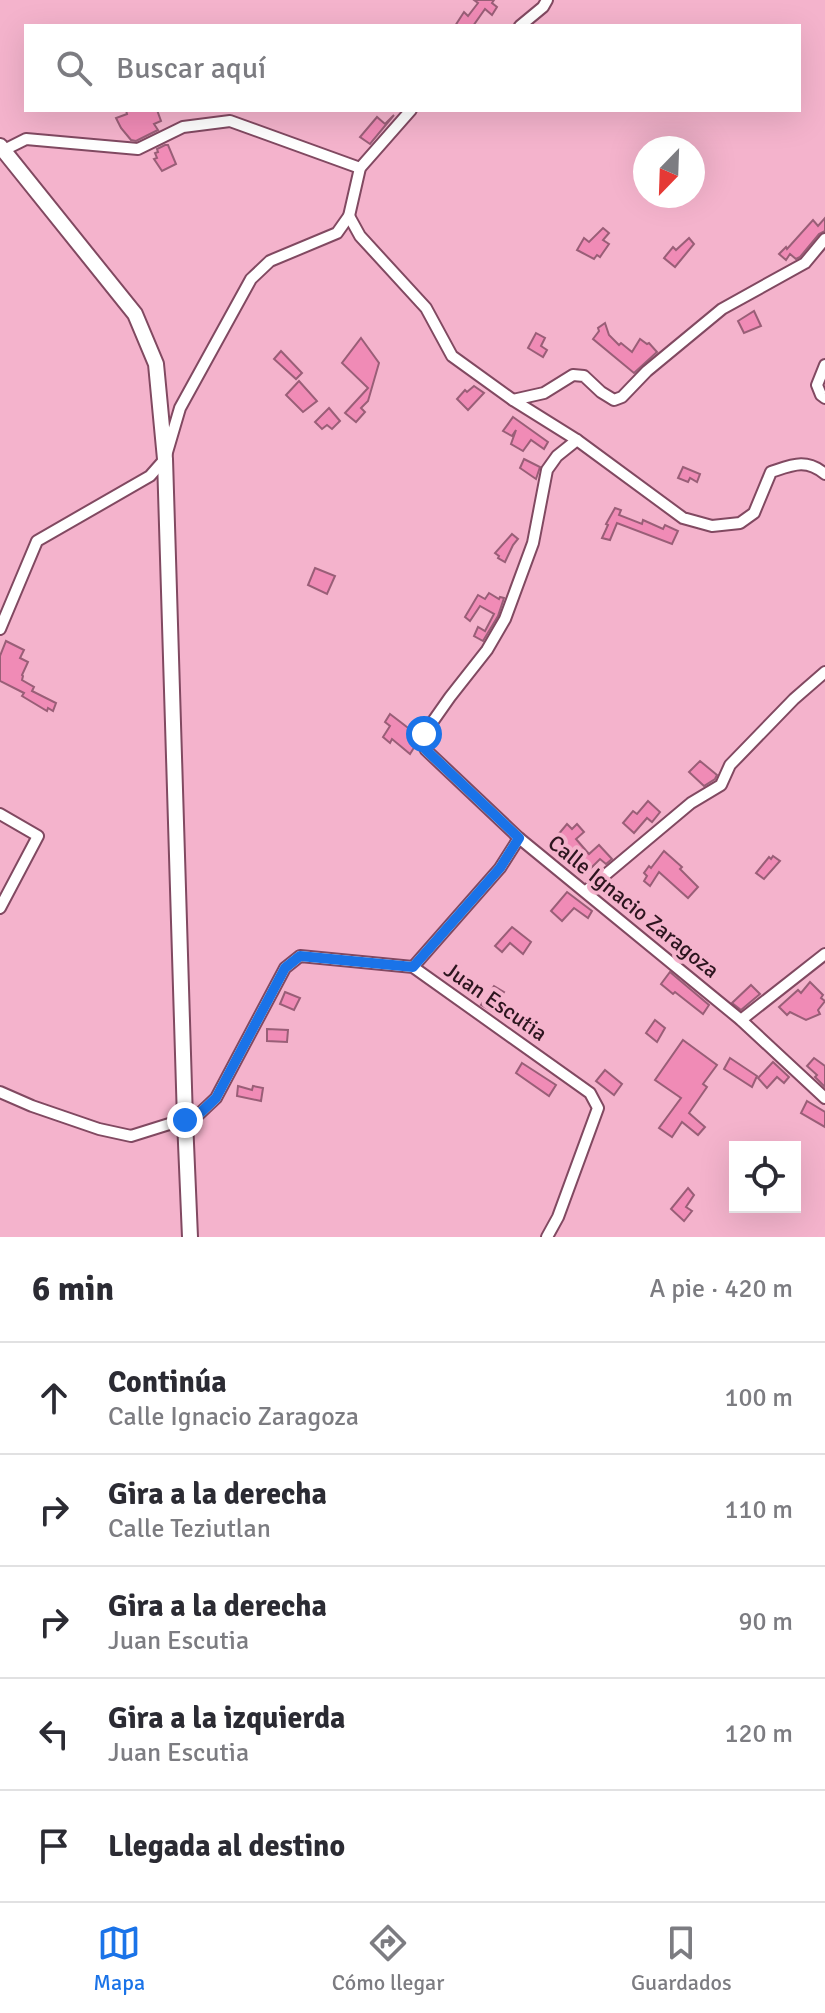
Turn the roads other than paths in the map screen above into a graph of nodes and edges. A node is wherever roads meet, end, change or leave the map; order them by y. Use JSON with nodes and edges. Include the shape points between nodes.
{"nodes":[{"id":1,"x":547,"y":0,"type":"edge"},
{"id":2,"x":522,"y":24,"type":"edge"},
{"id":3,"x":409,"y":112,"type":"edge"},
{"id":4,"x":1,"y":149,"type":"edge"},
{"id":5,"x":360,"y":168,"type":"junction"},
{"id":6,"x":349,"y":216,"type":"junction"},
{"id":7,"x":825,"y":239,"type":"edge"},
{"id":8,"x":825,"y":365,"type":"edge"},
{"id":9,"x":825,"y":398,"type":"edge"},
{"id":10,"x":513,"y":400,"type":"junction"},
{"id":11,"x":577,"y":440,"type":"junction"},
{"id":12,"x":165,"y":459,"type":"junction"},
{"id":13,"x":825,"y":474,"type":"edge"},
{"id":14,"x":0,"y":629,"type":"edge"},
{"id":15,"x":825,"y":672,"type":"edge"},
{"id":16,"x":0,"y":814,"type":"edge"},
{"id":17,"x":519,"y":838,"type":"junction"},
{"id":18,"x":586,"y":891,"type":"junction"},
{"id":19,"x":0,"y":908,"type":"edge"},
{"id":20,"x":825,"y":954,"type":"edge"},
{"id":21,"x":413,"y":967,"type":"junction"},
{"id":22,"x":741,"y":1020,"type":"junction"},
{"id":23,"x":0,"y":1092,"type":"edge"},
{"id":24,"x":825,"y":1098,"type":"edge"},
{"id":25,"x":185,"y":1120,"type":"junction"},
{"id":26,"x":190,"y":1237,"type":"edge"},
{"id":27,"x":547,"y":1237,"type":"edge"}],
"edges":[{"from":1,"to":2,"type":"street"},
{"from":3,"to":5,"type":"street"},
{"from":4,"to":5,"type":"street","via":[[26,139],[138,149],[183,127],[230,121]]},
{"from":4,"to":12,"type":"main road","via":[[135,314],[156,364]]},
{"from":5,"to":6,"type":"street"},
{"from":6,"to":10,"type":"street","via":[[360,236],[426,308],[452,356]]},
{"from":6,"to":12,"type":"street","via":[[337,233],[270,261],[251,279],[180,408]]},
{"from":7,"to":10,"type":"street","via":[[805,263],[722,309],[622,397],[614,400],[584,376],[573,375],[544,393]]},
{"from":8,"to":9,"type":"street","via":[[817,385]]},
{"from":10,"to":11,"type":"street"},
{"from":11,"to":13,"type":"street","via":[[683,518],[712,526],[740,523],[754,513],[771,472],[798,463]]},
{"from":11,"to":17,"type":"street","name":"Calle Ignacio Zaragoza","via":[[547,470],[533,543],[505,619],[422,742]]},
{"from":12,"to":14,"type":"street","via":[[150,476],[37,541]]},
{"from":12,"to":25,"type":"main road"},
{"from":15,"to":18,"type":"street","via":[[730,765],[721,785],[691,803]]},
{"from":16,"to":19,"type":"street","via":[[38,836]]},
{"from":17,"to":18,"type":"street","name":"Calle Ignacio Zaragoza"},
{"from":17,"to":21,"type":"street","via":[[500,868]]},
{"from":18,"to":22,"type":"street","name":"Calle Ignacio Zaragoza"},
{"from":20,"to":22,"type":"street"},
{"from":21,"to":25,"type":"street","name":"Juan Escutia","via":[[300,956],[285,968],[216,1098]]},
{"from":21,"to":27,"type":"street","name":"Juan Escutia","via":[[590,1093],[598,1108]]},
{"from":22,"to":24,"type":"street","name":"Calle Ignacio Zaragoza"},
{"from":23,"to":25,"type":"street","name":"Juan Escutia","via":[[131,1136]]},
{"from":25,"to":26,"type":"main road"}]}
